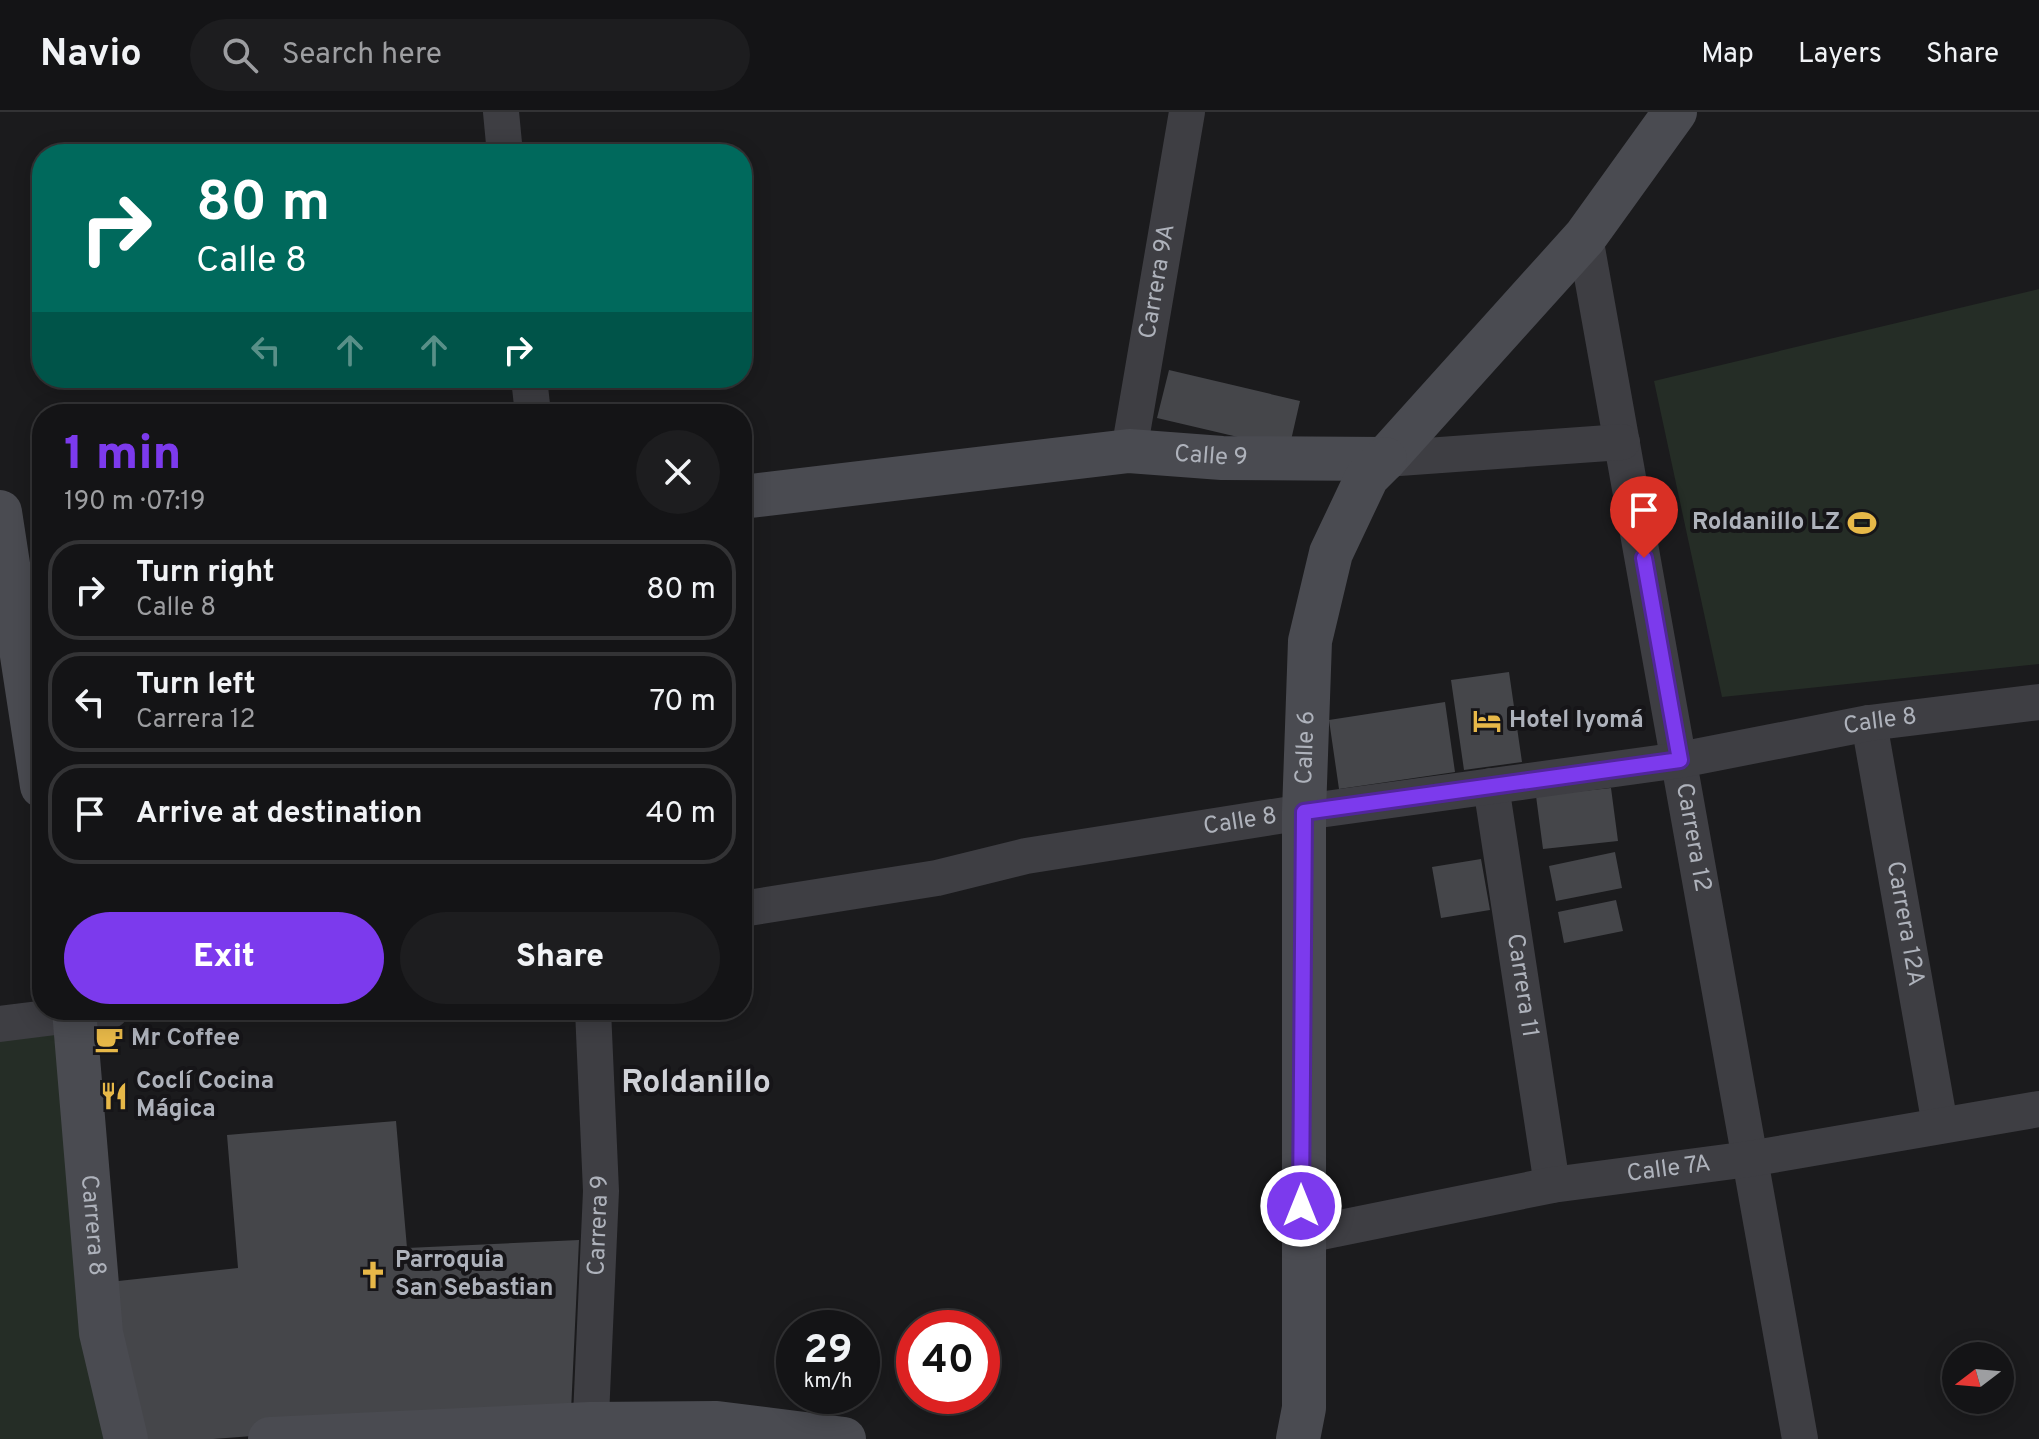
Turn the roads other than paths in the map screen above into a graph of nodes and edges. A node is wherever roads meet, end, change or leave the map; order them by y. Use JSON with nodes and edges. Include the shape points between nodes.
{"nodes":[{"id":1,"x":501,"y":112,"type":"edge"},
{"id":2,"x":1187,"y":112,"type":"edge"},
{"id":3,"x":1675,"y":112,"type":"edge"},
{"id":4,"x":504,"y":144,"type":"edge"},
{"id":5,"x":1585,"y":237,"type":"junction"},
{"id":6,"x":1622,"y":442,"type":"junction"},
{"id":7,"x":1129,"y":451,"type":"junction"},
{"id":8,"x":1385,"y":459,"type":"junction"},
{"id":9,"x":752,"y":496,"type":"edge"},
{"id":10,"x":0,"y":512,"type":"edge"},
{"id":11,"x":18,"y":583,"type":"edge"},
{"id":12,"x":32,"y":701,"type":"edge"},
{"id":13,"x":2032,"y":702,"type":"edge"},
{"id":14,"x":1869,"y":723,"type":"junction"},
{"id":15,"x":1680,"y":760,"type":"junction"},
{"id":16,"x":1491,"y":786,"type":"junction"},
{"id":17,"x":1304,"y":812,"type":"junction"},
{"id":18,"x":752,"y":907,"type":"edge"},
{"id":19,"x":32,"y":1020,"type":"edge"},
{"id":20,"x":86,"y":1020,"type":"edge"},
{"id":21,"x":593,"y":1020,"type":"edge"},
{"id":22,"x":0,"y":1024,"type":"edge"},
{"id":23,"x":2039,"y":1109,"type":"edge"},
{"id":24,"x":1940,"y":1125,"type":"junction"},
{"id":25,"x":1749,"y":1159,"type":"junction"},
{"id":26,"x":1552,"y":1185,"type":"junction"},
{"id":27,"x":1301,"y":1236,"type":"junction"},
{"id":28,"x":590,"y":1432,"type":"edge"},
{"id":29,"x":126,"y":1439,"type":"edge"},
{"id":30,"x":270,"y":1439,"type":"edge"},
{"id":31,"x":844,"y":1439,"type":"edge"},
{"id":32,"x":1298,"y":1439,"type":"edge"},
{"id":33,"x":1800,"y":1439,"type":"edge"}],
"edges":[{"from":1,"to":4,"type":"street"},
{"from":2,"to":7,"type":"street","name":"Carrera 9A"},
{"from":3,"to":5,"type":"street"},
{"from":5,"to":6,"type":"street","name":"Carrera 12"},
{"from":5,"to":8,"type":"street"},
{"from":6,"to":8,"type":"street"},
{"from":6,"to":15,"type":"street","name":"Carrera 12"},
{"from":7,"to":8,"type":"street","name":"Calle 9","via":[[1222,458]]},
{"from":7,"to":9,"type":"street","name":"Calle 9"},
{"from":8,"to":17,"type":"street","name":"Calle 6","via":[[1367,477],[1331,553],[1310,641]]},
{"from":10,"to":11,"type":"street"},
{"from":11,"to":12,"type":"street"},
{"from":13,"to":14,"type":"street","name":"Calle 8"},
{"from":14,"to":15,"type":"street","name":"Calle 8"},
{"from":14,"to":24,"type":"street","name":"Carrera 12A"},
{"from":15,"to":16,"type":"street","name":"Calle 8"},
{"from":15,"to":25,"type":"street","name":"Carrera 12"},
{"from":16,"to":17,"type":"street","name":"Calle 8"},
{"from":16,"to":26,"type":"street","name":"Carrera 11"},
{"from":17,"to":18,"type":"street","name":"Calle 8"},
{"from":17,"to":27,"type":"street","name":"Calle 6"},
{"from":19,"to":22,"type":"street"},
{"from":20,"to":29,"type":"street","name":"Carrera 8","via":[[101,1333]]},
{"from":21,"to":28,"type":"street","name":"Carrera 9","via":[[601,1191]]},
{"from":23,"to":24,"type":"street","name":"Calle 7A"},
{"from":24,"to":25,"type":"street","name":"Calle 7A"},
{"from":25,"to":26,"type":"street","name":"Calle 7A"},
{"from":25,"to":33,"type":"street","name":"Carrera 12"},
{"from":26,"to":27,"type":"street","name":"Calle 7A"},
{"from":27,"to":32,"type":"street","name":"Calle 6","via":[[1304,1408]]},
{"from":28,"to":30,"type":"street"},
{"from":28,"to":31,"type":"street","via":[[645,1423],[717,1423]]}]}
